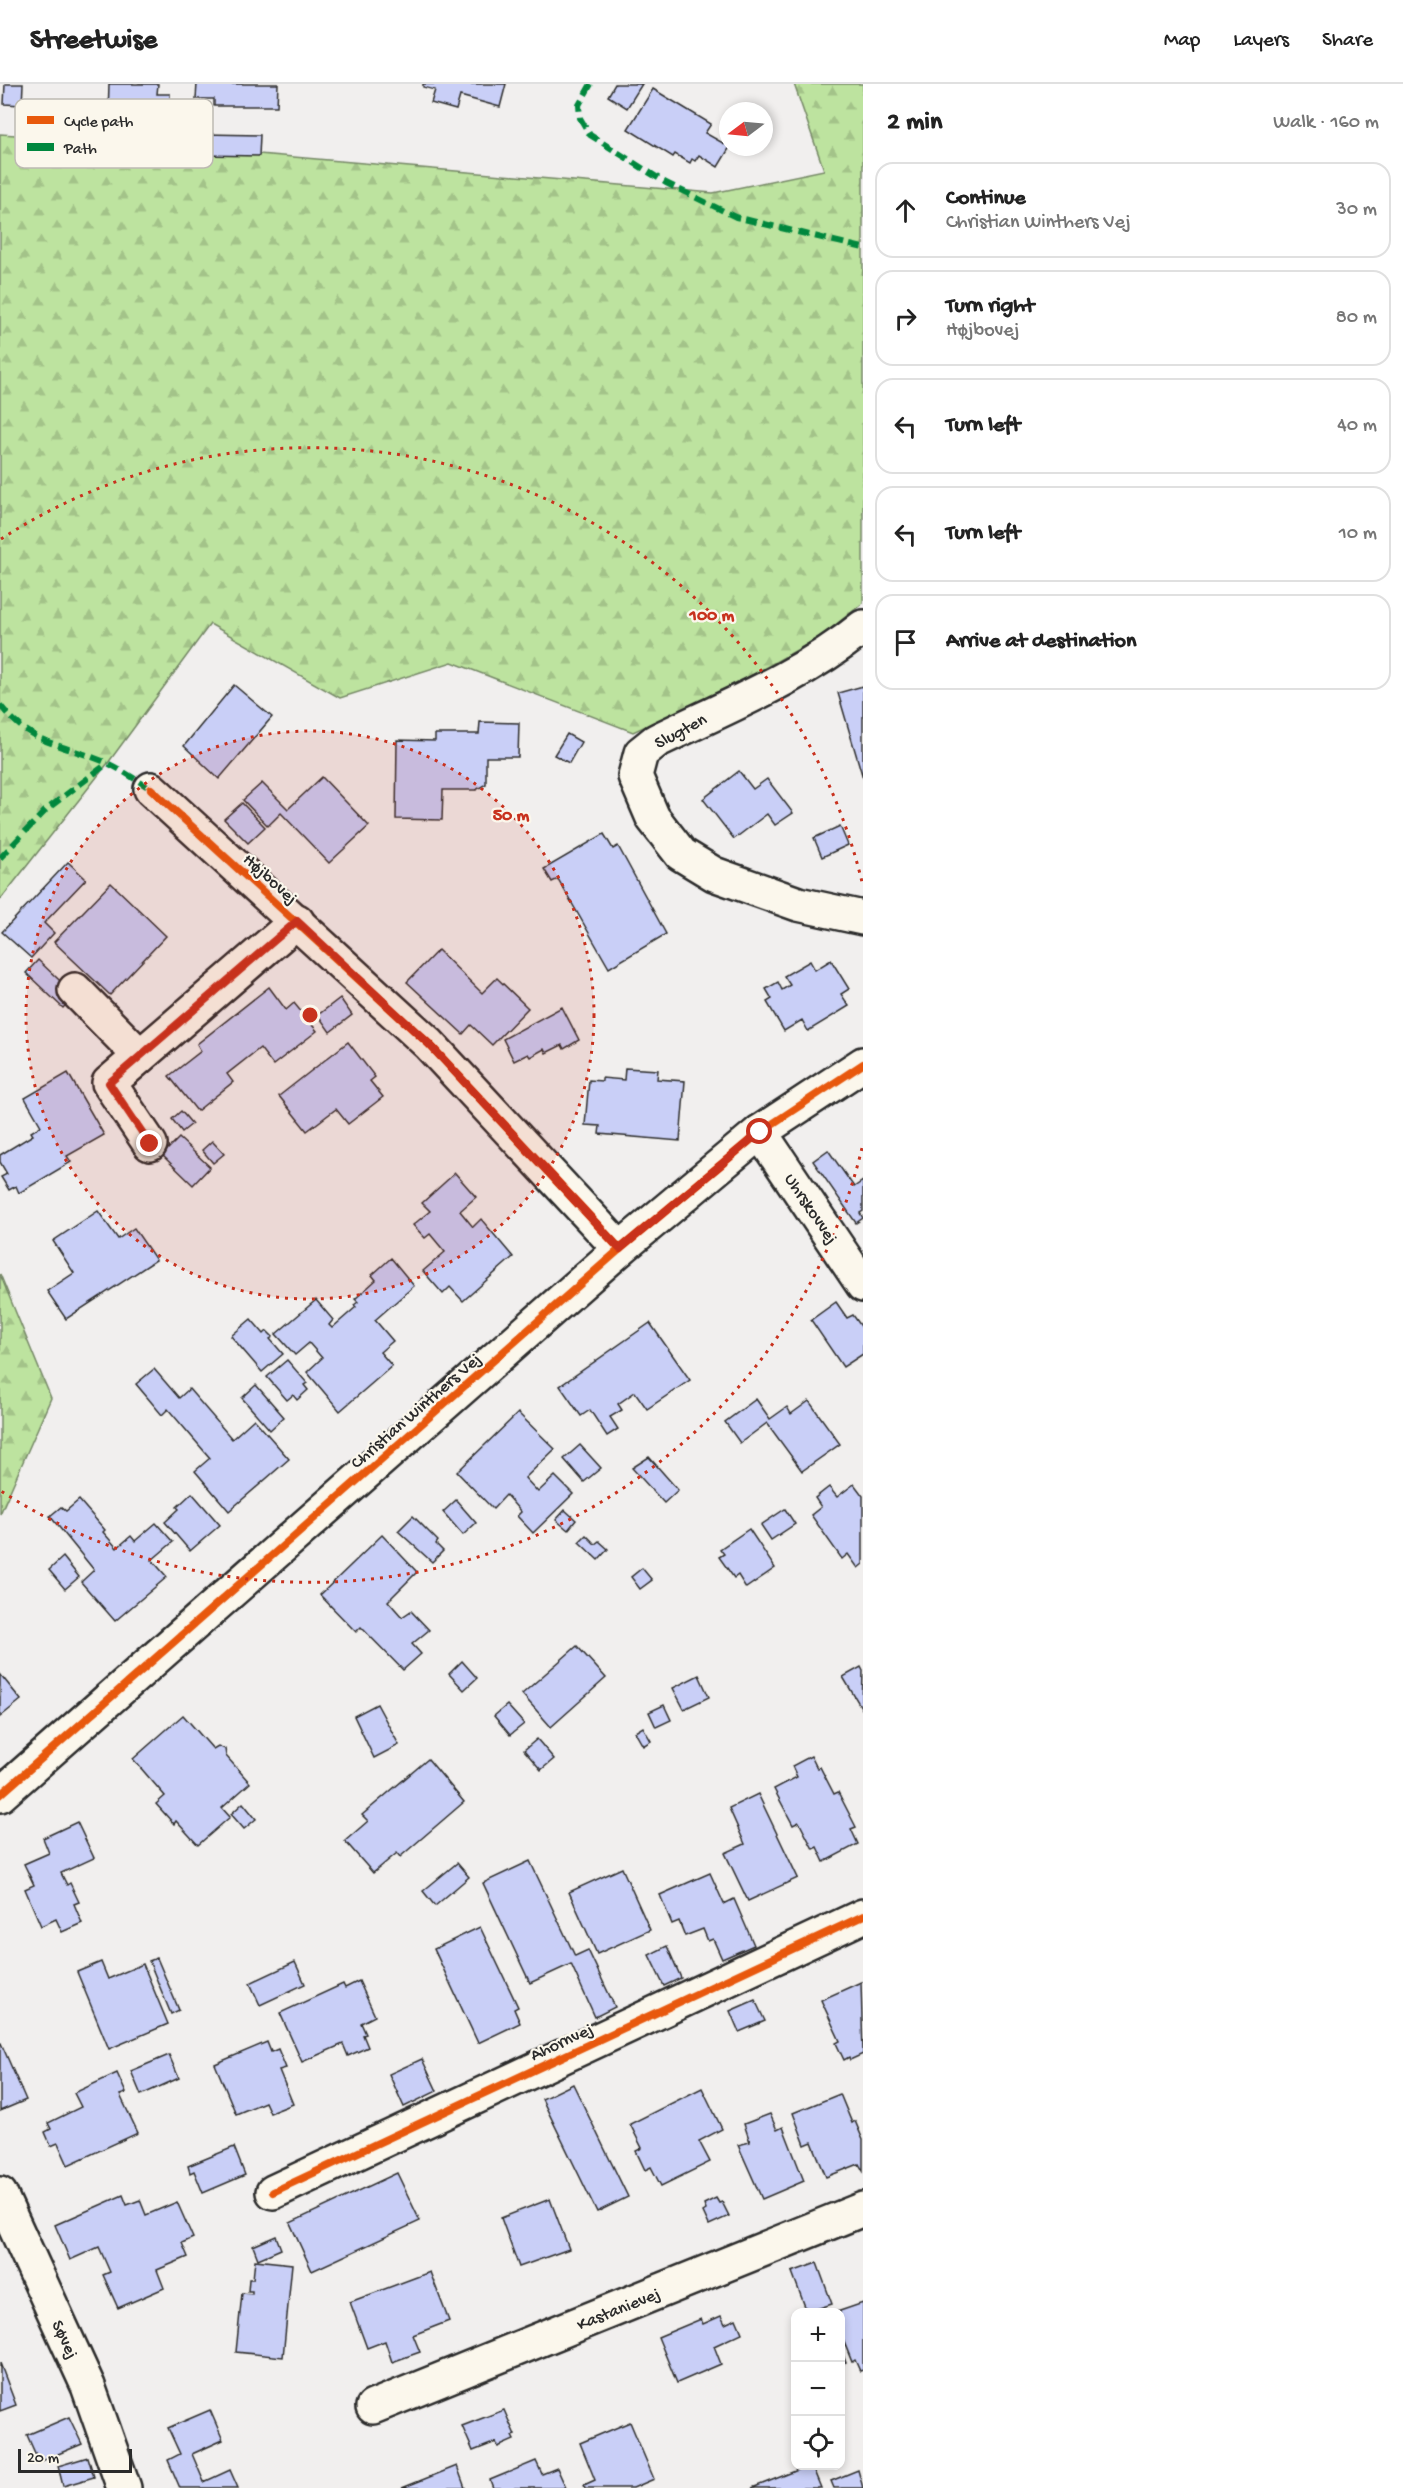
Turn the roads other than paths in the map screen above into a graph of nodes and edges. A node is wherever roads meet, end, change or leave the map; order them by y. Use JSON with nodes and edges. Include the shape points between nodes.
{"nodes":[{"id":1,"x":863,"y":627,"type":"edge"},
{"id":2,"x":151,"y":789,"type":"dead end"},
{"id":3,"x":863,"y":918,"type":"edge"},
{"id":4,"x":297,"y":921,"type":"junction"},
{"id":5,"x":75,"y":990,"type":"dead end"},
{"id":6,"x":140,"y":1056,"type":"junction"},
{"id":7,"x":863,"y":1064,"type":"edge"},
{"id":8,"x":760,"y":1132,"type":"junction"},
{"id":9,"x":150,"y":1144,"type":"dead end"},
{"id":10,"x":620,"y":1249,"type":"junction"},
{"id":11,"x":863,"y":1285,"type":"edge"},
{"id":12,"x":0,"y":1795,"type":"edge"},
{"id":13,"x":863,"y":1916,"type":"edge"},
{"id":14,"x":273,"y":2192,"type":"dead end"},
{"id":15,"x":0,"y":2194,"type":"edge"},
{"id":16,"x":863,"y":2209,"type":"edge"},
{"id":17,"x":373,"y":2407,"type":"dead end"},
{"id":18,"x":124,"y":2488,"type":"edge"}],
"edges":[{"from":1,"to":3,"type":"street","name":"Slugten","via":[[833,651],[656,741],[641,753],[635,776],[653,818],[681,854],[714,874],[798,904]]},
{"from":2,"to":4,"type":"street","name":"Højbovej"},
{"from":4,"to":6,"type":"street"},
{"from":4,"to":10,"type":"street","name":"Højbovej","via":[[429,1044]]},
{"from":5,"to":6,"type":"street"},
{"from":6,"to":9,"type":"street","via":[[109,1083]]},
{"from":7,"to":8,"type":"street","name":"Christian Winthers Vej"},
{"from":8,"to":10,"type":"street","name":"Christian Winthers Vej"},
{"from":8,"to":11,"type":"street","name":"Uhrskovvej"},
{"from":10,"to":12,"type":"street","name":"Christian Winthers Vej"},
{"from":13,"to":14,"type":"street","name":"Ahornvej"},
{"from":15,"to":18,"type":"street","name":"Søvej","via":[[88,2386]]},
{"from":16,"to":17,"type":"street","name":"Kastanievej"}]}
